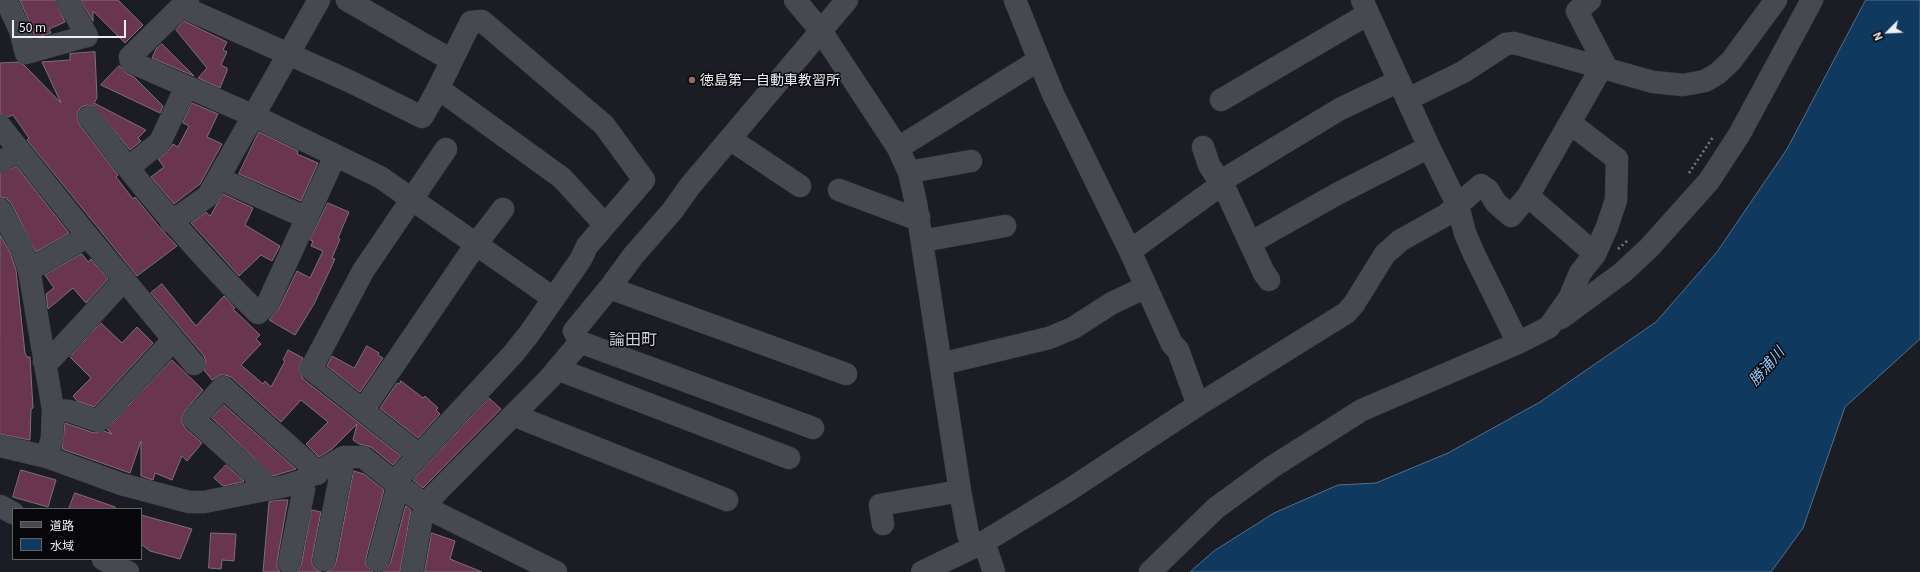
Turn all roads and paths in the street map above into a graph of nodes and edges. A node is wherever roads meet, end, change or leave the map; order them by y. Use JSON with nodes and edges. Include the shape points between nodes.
{"nodes":[{"id":1,"x":6,"y":0,"type":"edge"},
{"id":2,"x":67,"y":0,"type":"edge"},
{"id":3,"x":318,"y":0,"type":"edge"},
{"id":4,"x":347,"y":0,"type":"edge"},
{"id":5,"x":795,"y":0,"type":"edge"},
{"id":6,"x":847,"y":0,"type":"edge"},
{"id":7,"x":1014,"y":0,"type":"edge"},
{"id":8,"x":1590,"y":0,"type":"edge"},
{"id":9,"x":1776,"y":0,"type":"edge"},
{"id":10,"x":1812,"y":0,"type":"edge"},
{"id":11,"x":186,"y":2,"type":"edge"},
{"id":12,"x":1365,"y":7,"type":"edge"},
{"id":13,"x":821,"y":31,"type":"junction"},
{"id":14,"x":288,"y":54,"type":"junction"},
{"id":15,"x":451,"y":60,"type":"junction"},
{"id":16,"x":1039,"y":60,"type":"junction"},
{"id":17,"x":1600,"y":68,"type":"junction"},
{"id":18,"x":186,"y":87,"type":"junction"},
{"id":19,"x":439,"y":90,"type":"junction"},
{"id":20,"x":1403,"y":90,"type":"junction"},
{"id":21,"x":1221,"y":100,"type":"dead end"},
{"id":22,"x":254,"y":116,"type":"junction"},
{"id":23,"x":89,"y":117,"type":"dead end"},
{"id":24,"x":1570,"y":122,"type":"junction"},
{"id":25,"x":0,"y":126,"type":"edge"},
{"id":26,"x":730,"y":139,"type":"junction"},
{"id":27,"x":1203,"y":147,"type":"dead end"},
{"id":28,"x":1429,"y":147,"type":"junction"},
{"id":29,"x":898,"y":148,"type":"junction"},
{"id":30,"x":446,"y":149,"type":"dead end"},
{"id":31,"x":20,"y":151,"type":"junction"},
{"id":32,"x":335,"y":156,"type":"junction"},
{"id":33,"x":971,"y":161,"type":"dead end"},
{"id":34,"x":0,"y":162,"type":"edge"},
{"id":35,"x":128,"y":168,"type":"junction"},
{"id":36,"x":909,"y":172,"type":"junction"},
{"id":37,"x":218,"y":178,"type":"junction"},
{"id":38,"x":1222,"y":184,"type":"junction"},
{"id":39,"x":800,"y":186,"type":"dead end"},
{"id":40,"x":839,"y":190,"type":"dead end"},
{"id":41,"x":1528,"y":196,"type":"junction"},
{"id":42,"x":413,"y":199,"type":"junction"},
{"id":43,"x":1458,"y":206,"type":"junction"},
{"id":44,"x":0,"y":209,"type":"edge"},
{"id":45,"x":503,"y":209,"type":"dead end"},
{"id":46,"x":919,"y":217,"type":"junction"},
{"id":47,"x":307,"y":218,"type":"junction"},
{"id":48,"x":171,"y":222,"type":"junction"},
{"id":49,"x":605,"y":225,"type":"junction"},
{"id":50,"x":1005,"y":226,"type":"dead end"},
{"id":51,"x":86,"y":234,"type":"junction"},
{"id":52,"x":922,"y":240,"type":"junction"},
{"id":53,"x":477,"y":243,"type":"junction"},
{"id":54,"x":1250,"y":243,"type":"junction"},
{"id":55,"x":1130,"y":251,"type":"junction"},
{"id":56,"x":1595,"y":254,"type":"junction"},
{"id":57,"x":29,"y":270,"type":"junction"},
{"id":58,"x":124,"y":280,"type":"junction"},
{"id":59,"x":1269,"y":280,"type":"dead end"},
{"id":60,"x":611,"y":286,"type":"junction"},
{"id":61,"x":1146,"y":287,"type":"junction"},
{"id":62,"x":554,"y":298,"type":"junction"},
{"id":63,"x":1549,"y":327,"type":"junction"},
{"id":64,"x":1516,"y":339,"type":"junction"},
{"id":65,"x":173,"y":340,"type":"junction"},
{"id":66,"x":580,"y":342,"type":"junction"},
{"id":67,"x":44,"y":361,"type":"junction"},
{"id":68,"x":194,"y":364,"type":"dead end"},
{"id":69,"x":941,"y":364,"type":"junction"},
{"id":70,"x":559,"y":367,"type":"junction"},
{"id":71,"x":846,"y":374,"type":"dead end"},
{"id":72,"x":1198,"y":406,"type":"junction"},
{"id":73,"x":53,"y":409,"type":"junction"},
{"id":74,"x":363,"y":410,"type":"junction"},
{"id":75,"x":517,"y":412,"type":"junction"},
{"id":76,"x":813,"y":428,"type":"dead end"},
{"id":77,"x":0,"y":446,"type":"edge"},
{"id":78,"x":418,"y":456,"type":"junction"},
{"id":79,"x":47,"y":457,"type":"junction"},
{"id":80,"x":344,"y":457,"type":"junction"},
{"id":81,"x":789,"y":458,"type":"dead end"},
{"id":82,"x":309,"y":477,"type":"junction"},
{"id":83,"x":396,"y":484,"type":"junction"},
{"id":84,"x":267,"y":489,"type":"junction"},
{"id":85,"x":960,"y":491,"type":"junction"},
{"id":86,"x":727,"y":500,"type":"dead end"},
{"id":87,"x":427,"y":505,"type":"junction"},
{"id":88,"x":0,"y":506,"type":"edge"},
{"id":89,"x":12,"y":512,"type":"edge"},
{"id":90,"x":883,"y":524,"type":"dead end"},
{"id":91,"x":979,"y":544,"type":"junction"},
{"id":92,"x":105,"y":560,"type":"edge"},
{"id":93,"x":324,"y":560,"type":"dead end"},
{"id":94,"x":378,"y":561,"type":"dead end"},
{"id":95,"x":289,"y":563,"type":"dead end"},
{"id":96,"x":128,"y":572,"type":"edge"},
{"id":97,"x":412,"y":572,"type":"edge"},
{"id":98,"x":556,"y":572,"type":"edge"},
{"id":99,"x":922,"y":572,"type":"edge"},
{"id":100,"x":994,"y":572,"type":"edge"},
{"id":101,"x":1150,"y":572,"type":"edge"}],
"edges":[{"from":1,"to":2,"type":"street","via":[[20,30],[26,53],[87,36]]},
{"from":3,"to":14,"type":"street"},
{"from":4,"to":15,"type":"street"},
{"from":5,"to":13,"type":"street"},
{"from":6,"to":13,"type":"street"},
{"from":7,"to":16,"type":"street"},
{"from":8,"to":17,"type":"street","via":[[1577,12],[1604,63]]},
{"from":9,"to":17,"type":"street","via":[[1731,61],[1717,74],[1704,81],[1683,86],[1653,82]]},
{"from":10,"to":63,"type":"street","via":[[1739,135],[1709,181],[1654,243],[1627,268]]},
{"from":11,"to":14,"type":"street","via":[[187,10]]},
{"from":11,"to":18,"type":"street","via":[[130,57],[131,62]]},
{"from":12,"to":20,"type":"street"},
{"from":12,"to":21,"type":"street"},
{"from":13,"to":26,"type":"street"},
{"from":13,"to":29,"type":"street"},
{"from":14,"to":19,"type":"street","via":[[422,117]]},
{"from":14,"to":22,"type":"street"},
{"from":15,"to":19,"type":"street"},
{"from":15,"to":49,"type":"street","via":[[470,22],[482,21],[604,124],[644,180]]},
{"from":16,"to":29,"type":"street"},
{"from":16,"to":55,"type":"street"},
{"from":17,"to":20,"type":"street","via":[[1514,43],[1506,44],[1463,72]]},
{"from":17,"to":24,"type":"street"},
{"from":18,"to":22,"type":"street"},
{"from":18,"to":35,"type":"street","via":[[160,142]]},
{"from":19,"to":49,"type":"street","via":[[562,178]]},
{"from":20,"to":28,"type":"street"},
{"from":20,"to":38,"type":"street","via":[[1340,109],[1226,178]]},
{"from":22,"to":32,"type":"street"},
{"from":22,"to":37,"type":"street"},
{"from":23,"to":35,"type":"street"},
{"from":24,"to":41,"type":"street"},
{"from":24,"to":56,"type":"street","via":[[1617,159],[1616,200]]},
{"from":25,"to":31,"type":"street"},
{"from":26,"to":39,"type":"street"},
{"from":26,"to":60,"type":"street"},
{"from":27,"to":38,"type":"street","via":[[1209,165]]},
{"from":28,"to":43,"type":"street"},
{"from":28,"to":54,"type":"street","via":[[1337,194]]},
{"from":29,"to":36,"type":"street"},
{"from":30,"to":42,"type":"street"},
{"from":31,"to":34,"type":"street"},
{"from":31,"to":51,"type":"street"},
{"from":32,"to":42,"type":"street","via":[[380,177]]},
{"from":32,"to":47,"type":"street"},
{"from":33,"to":36,"type":"street"},
{"from":35,"to":48,"type":"street"},
{"from":36,"to":46,"type":"street"},
{"from":37,"to":47,"type":"street"},
{"from":37,"to":48,"type":"street","via":[[208,196]]},
{"from":38,"to":54,"type":"street"},
{"from":38,"to":55,"type":"street"},
{"from":40,"to":46,"type":"street","via":[[911,217]]},
{"from":41,"to":43,"type":"street","via":[[1511,216],[1481,185]]},
{"from":41,"to":56,"type":"street"},
{"from":42,"to":53,"type":"street"},
{"from":42,"to":74,"type":"street","via":[[363,271],[311,369]]},
{"from":43,"to":64,"type":"street","via":[[1473,252]]},
{"from":43,"to":72,"type":"street","via":[[1401,240],[1385,254],[1346,313]]},
{"from":44,"to":57,"type":"street","via":[[21,247]]},
{"from":45,"to":53,"type":"street"},
{"from":46,"to":52,"type":"street"},
{"from":47,"to":48,"type":"street","via":[[267,305],[258,313]]},
{"from":49,"to":62,"type":"street","via":[[587,246]]},
{"from":50,"to":52,"type":"street"},
{"from":51,"to":57,"type":"street","via":[[81,240]]},
{"from":51,"to":58,"type":"street"},
{"from":52,"to":69,"type":"street"},
{"from":53,"to":62,"type":"street"},
{"from":53,"to":74,"type":"street"},
{"from":54,"to":59,"type":"street"},
{"from":55,"to":61,"type":"street"},
{"from":56,"to":63,"type":"street","via":[[1580,273],[1570,297]]},
{"from":57,"to":67,"type":"street"},
{"from":58,"to":65,"type":"street"},
{"from":58,"to":67,"type":"street","via":[[52,358]]},
{"from":60,"to":66,"type":"street","via":[[574,331]]},
{"from":60,"to":71,"type":"street"},
{"from":61,"to":69,"type":"street","via":[[1112,303],[1073,328],[1049,338]]},
{"from":61,"to":72,"type":"street","via":[[1172,344],[1178,350]]},
{"from":62,"to":78,"type":"street","via":[[513,354]]},
{"from":63,"to":64,"type":"street"},
{"from":64,"to":101,"type":"street","via":[[1362,410],[1272,467],[1216,508]]},
{"from":65,"to":68,"type":"street"},
{"from":65,"to":73,"type":"street","via":[[98,421],[69,411]]},
{"from":66,"to":70,"type":"street"},
{"from":66,"to":76,"type":"street"},
{"from":67,"to":73,"type":"street"},
{"from":69,"to":85,"type":"street"},
{"from":70,"to":75,"type":"street"},
{"from":70,"to":81,"type":"street","via":[[565,372]]},
{"from":72,"to":91,"type":"street","via":[[1069,490]]},
{"from":73,"to":79,"type":"street","via":[[52,438]]},
{"from":74,"to":78,"type":"street"},
{"from":75,"to":86,"type":"street","via":[[523,419]]},
{"from":75,"to":87,"type":"street"},
{"from":77,"to":79,"type":"street"},
{"from":78,"to":83,"type":"street"},
{"from":79,"to":84,"type":"street","via":[[121,484],[189,502],[204,502]]},
{"from":80,"to":82,"type":"street"},
{"from":80,"to":83,"type":"street","via":[[363,457]]},
{"from":80,"to":93,"type":"street"},
{"from":82,"to":84,"type":"street"},
{"from":82,"to":84,"type":"street","via":[[310,465],[223,387],[194,419],[262,480]]},
{"from":82,"to":95,"type":"street","via":[[304,488]]},
{"from":83,"to":87,"type":"street"},
{"from":83,"to":94,"type":"street"},
{"from":85,"to":90,"type":"street","via":[[880,505]]},
{"from":85,"to":91,"type":"street","via":[[968,534]]},
{"from":87,"to":97,"type":"street","via":[[422,516]]},
{"from":87,"to":98,"type":"street","via":[[437,513]]},
{"from":88,"to":89,"type":"street"},
{"from":91,"to":99,"type":"street"},
{"from":91,"to":100,"type":"street"},
{"from":92,"to":96,"type":"street"}]}
